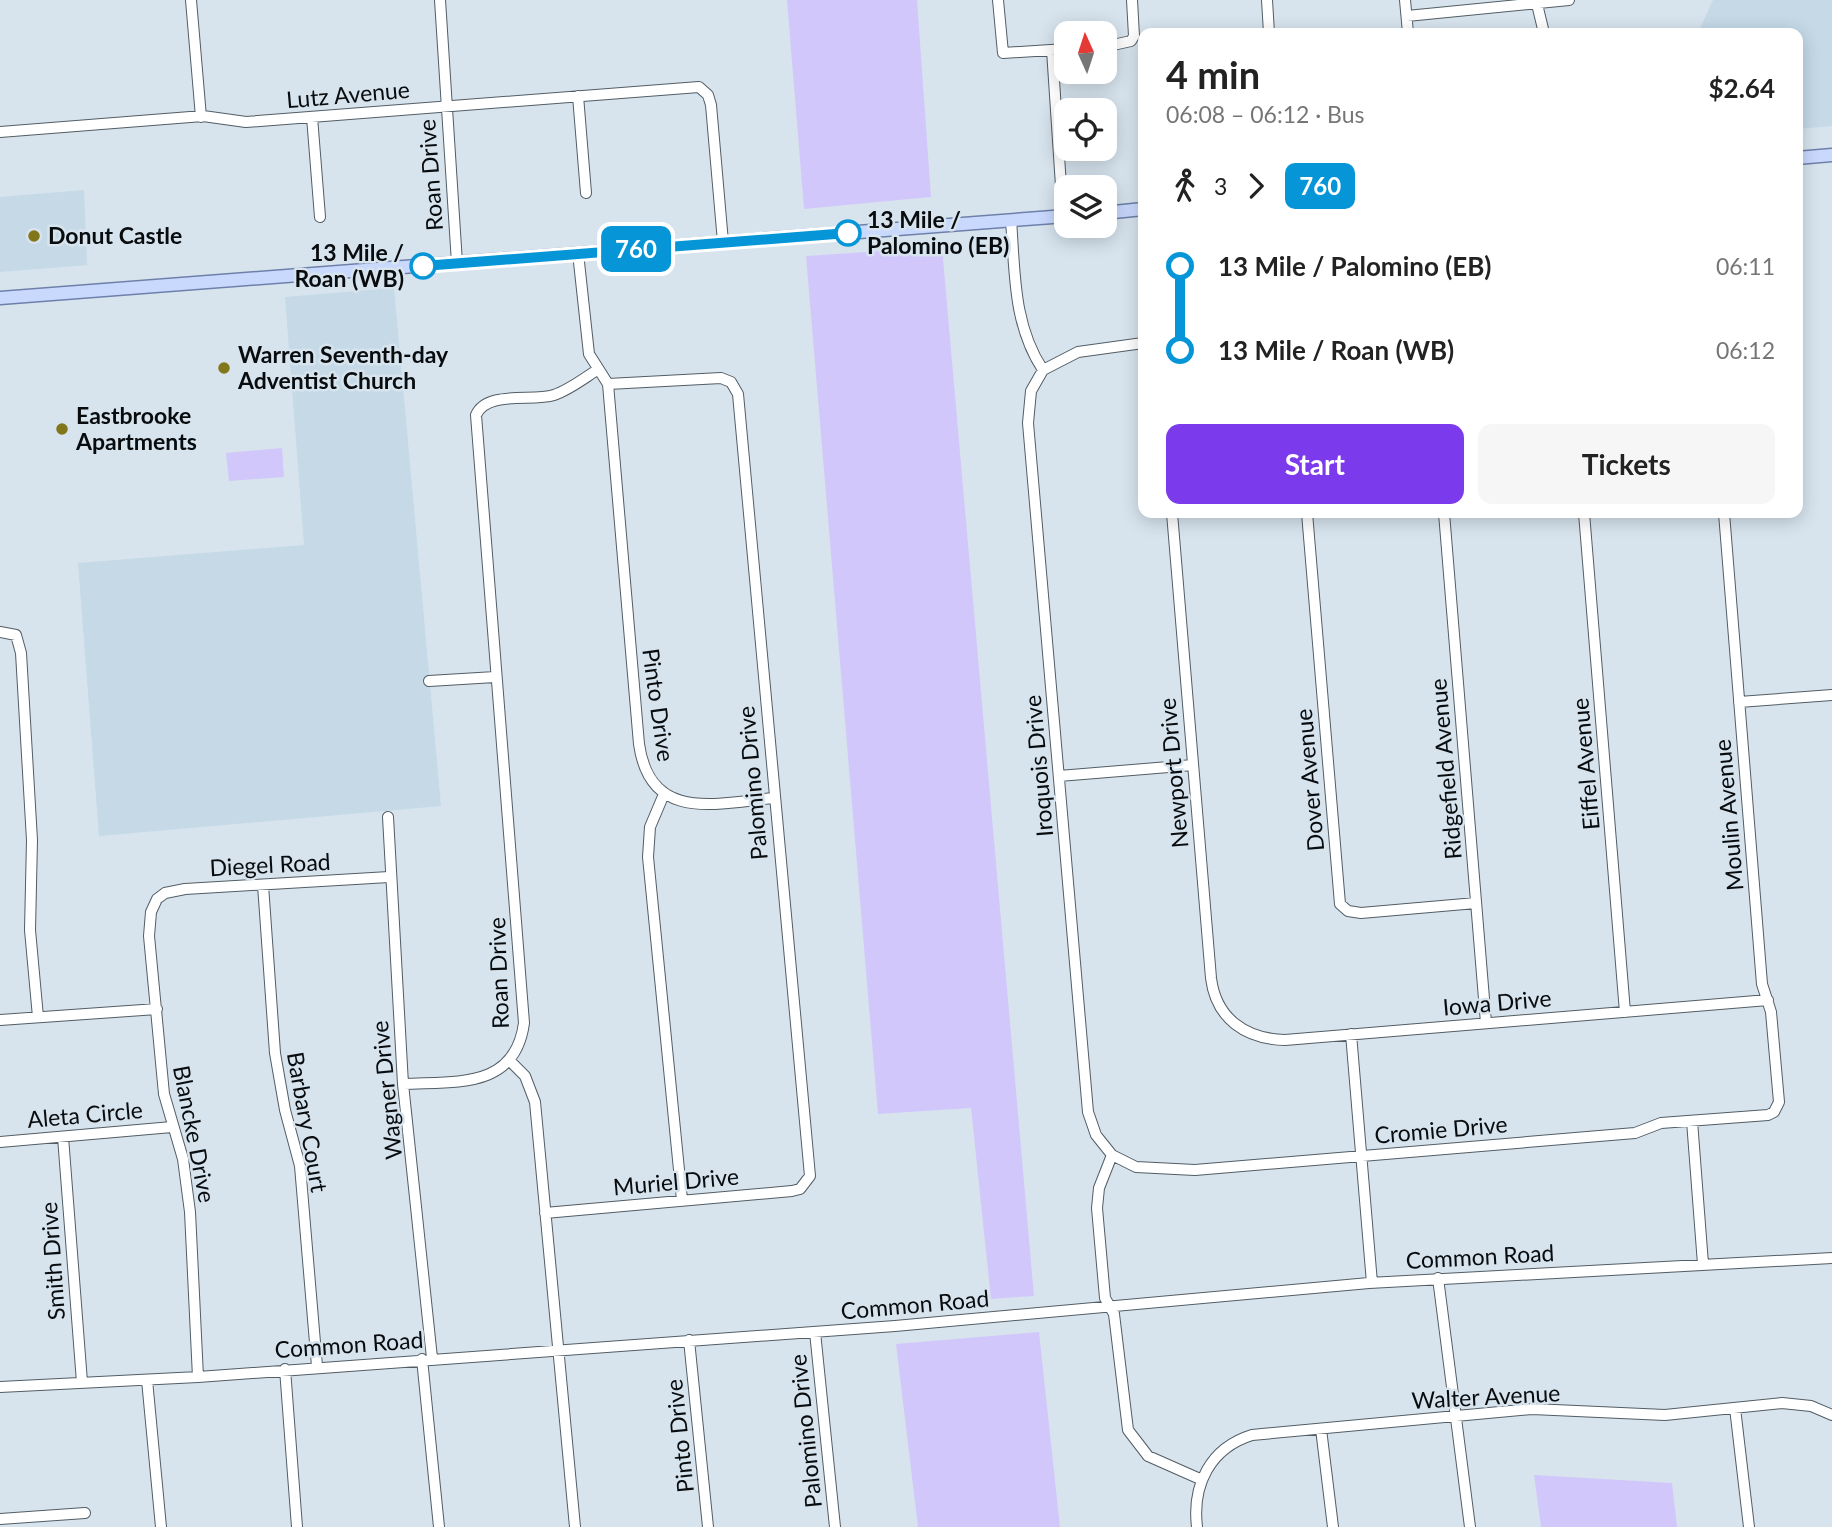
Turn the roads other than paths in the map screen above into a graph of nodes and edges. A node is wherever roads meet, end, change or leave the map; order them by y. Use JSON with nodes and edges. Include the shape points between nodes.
{"nodes":[{"id":1,"x":191,"y":0,"type":"edge"},
{"id":2,"x":440,"y":0,"type":"edge"},
{"id":3,"x":998,"y":0,"type":"edge"},
{"id":4,"x":1132,"y":0,"type":"edge"},
{"id":5,"x":1267,"y":0,"type":"edge"},
{"id":6,"x":1405,"y":0,"type":"edge"},
{"id":7,"x":1569,"y":0,"type":"edge"},
{"id":8,"x":1536,"y":2,"type":"edge"},
{"id":9,"x":1407,"y":16,"type":"junction"},
{"id":10,"x":1269,"y":28,"type":"edge"},
{"id":11,"x":1408,"y":28,"type":"edge"},
{"id":12,"x":1543,"y":28,"type":"edge"},
{"id":13,"x":1117,"y":44,"type":"edge"},
{"id":14,"x":1052,"y":50,"type":"joint"},
{"id":15,"x":578,"y":96,"type":"junction"},
{"id":16,"x":445,"y":106,"type":"junction"},
{"id":17,"x":201,"y":117,"type":"junction"},
{"id":18,"x":312,"y":117,"type":"junction"},
{"id":19,"x":0,"y":132,"type":"edge"},
{"id":20,"x":1832,"y":155,"type":"edge"},
{"id":21,"x":1803,"y":157,"type":"edge"},
{"id":22,"x":1062,"y":175,"type":"edge"},
{"id":23,"x":586,"y":193,"type":"dead end"},
{"id":24,"x":1138,"y":210,"type":"edge"},
{"id":25,"x":1117,"y":212,"type":"edge"},
{"id":26,"x":320,"y":217,"type":"dead end"},
{"id":27,"x":1054,"y":217,"type":"edge"},
{"id":28,"x":1011,"y":220,"type":"junction"},
{"id":29,"x":723,"y":242,"type":"junction"},
{"id":30,"x":579,"y":253,"type":"junction"},
{"id":31,"x":457,"y":263,"type":"junction"},
{"id":32,"x":0,"y":299,"type":"edge"},
{"id":33,"x":1138,"y":344,"type":"edge"},
{"id":34,"x":597,"y":370,"type":"junction"},
{"id":35,"x":1043,"y":370,"type":"junction"},
{"id":36,"x":608,"y":384,"type":"junction"},
{"id":37,"x":1172,"y":518,"type":"edge"},
{"id":38,"x":1307,"y":518,"type":"edge"},
{"id":39,"x":1444,"y":518,"type":"edge"},
{"id":40,"x":1584,"y":518,"type":"edge"},
{"id":41,"x":1724,"y":518,"type":"edge"},
{"id":42,"x":0,"y":632,"type":"edge"},
{"id":43,"x":495,"y":677,"type":"junction"},
{"id":44,"x":429,"y":681,"type":"dead end"},
{"id":45,"x":1832,"y":695,"type":"edge"},
{"id":46,"x":1739,"y":702,"type":"junction"},
{"id":47,"x":1193,"y":765,"type":"junction"},
{"id":48,"x":1059,"y":776,"type":"junction"},
{"id":49,"x":664,"y":793,"type":"junction"},
{"id":50,"x":773,"y":798,"type":"junction"},
{"id":51,"x":387,"y":817,"type":"dead end"},
{"id":52,"x":389,"y":877,"type":"junction"},
{"id":53,"x":263,"y":884,"type":"junction"},
{"id":54,"x":157,"y":899,"type":"joint"},
{"id":55,"x":1476,"y":903,"type":"junction"},
{"id":56,"x":1768,"y":1000,"type":"junction"},
{"id":57,"x":157,"y":1009,"type":"junction"},
{"id":58,"x":1625,"y":1012,"type":"junction"},
{"id":59,"x":38,"y":1017,"type":"junction"},
{"id":60,"x":0,"y":1020,"type":"edge"},
{"id":61,"x":1233,"y":1023,"type":"joint"},
{"id":62,"x":1486,"y":1023,"type":"junction"},
{"id":63,"x":1351,"y":1034,"type":"junction"},
{"id":64,"x":510,"y":1061,"type":"junction"},
{"id":65,"x":403,"y":1084,"type":"junction"},
{"id":66,"x":1774,"y":1111,"type":"joint"},
{"id":67,"x":1692,"y":1121,"type":"junction"},
{"id":68,"x":172,"y":1127,"type":"junction"},
{"id":69,"x":63,"y":1137,"type":"junction"},
{"id":70,"x":0,"y":1142,"type":"edge"},
{"id":71,"x":1112,"y":1155,"type":"junction"},
{"id":72,"x":1361,"y":1156,"type":"junction"},
{"id":73,"x":807,"y":1183,"type":"joint"},
{"id":74,"x":682,"y":1200,"type":"junction"},
{"id":75,"x":545,"y":1213,"type":"junction"},
{"id":76,"x":1832,"y":1258,"type":"edge"},
{"id":77,"x":1703,"y":1264,"type":"junction"},
{"id":78,"x":1438,"y":1278,"type":"junction"},
{"id":79,"x":1372,"y":1283,"type":"junction"},
{"id":80,"x":1110,"y":1307,"type":"junction"},
{"id":81,"x":815,"y":1332,"type":"junction"},
{"id":82,"x":689,"y":1340,"type":"junction"},
{"id":83,"x":557,"y":1350,"type":"junction"},
{"id":84,"x":427,"y":1359,"type":"junction"},
{"id":85,"x":317,"y":1366,"type":"junction"},
{"id":86,"x":285,"y":1369,"type":"junction"},
{"id":87,"x":198,"y":1377,"type":"junction"},
{"id":88,"x":147,"y":1380,"type":"junction"},
{"id":89,"x":82,"y":1382,"type":"junction"},
{"id":90,"x":0,"y":1387,"type":"edge"},
{"id":91,"x":1735,"y":1408,"type":"junction"},
{"id":92,"x":1832,"y":1415,"type":"edge"},
{"id":93,"x":1456,"y":1416,"type":"junction"},
{"id":94,"x":1321,"y":1429,"type":"junction"},
{"id":95,"x":1200,"y":1479,"type":"junction"},
{"id":96,"x":85,"y":1513,"type":"dead end"},
{"id":97,"x":0,"y":1519,"type":"edge"},
{"id":98,"x":161,"y":1527,"type":"edge"},
{"id":99,"x":297,"y":1527,"type":"edge"},
{"id":100,"x":439,"y":1527,"type":"edge"},
{"id":101,"x":575,"y":1527,"type":"edge"},
{"id":102,"x":708,"y":1527,"type":"edge"},
{"id":103,"x":835,"y":1527,"type":"edge"},
{"id":104,"x":1197,"y":1527,"type":"edge"},
{"id":105,"x":1333,"y":1527,"type":"edge"},
{"id":106,"x":1469,"y":1527,"type":"edge"},
{"id":107,"x":1749,"y":1527,"type":"edge"}],
"edges":[{"from":1,"to":17,"type":"street"},
{"from":2,"to":16,"type":"street","name":"Roan Drive"},
{"from":3,"to":14,"type":"street","via":[[1003,53]]},
{"from":4,"to":13,"type":"street","via":[[1134,36]]},
{"from":5,"to":10,"type":"street"},
{"from":6,"to":9,"type":"street"},
{"from":7,"to":8,"type":"street"},
{"from":8,"to":9,"type":"street"},
{"from":8,"to":12,"type":"street"},
{"from":9,"to":11,"type":"street"},
{"from":14,"to":22,"type":"street"},
{"from":15,"to":16,"type":"street","name":"Lutz Avenue"},
{"from":15,"to":23,"type":"street"},
{"from":15,"to":29,"type":"street","name":"Lutz Avenue","via":[[699,87],[708,95]]},
{"from":16,"to":18,"type":"street","name":"Lutz Avenue"},
{"from":16,"to":31,"type":"street","name":"Roan Drive"},
{"from":17,"to":18,"type":"street","name":"Lutz Avenue","via":[[239,122]]},
{"from":17,"to":19,"type":"street","name":"Lutz Avenue"},
{"from":18,"to":26,"type":"street"},
{"from":20,"to":21,"type":"main road"},
{"from":24,"to":25,"type":"main road"},
{"from":27,"to":28,"type":"main road"},
{"from":28,"to":29,"type":"main road"},
{"from":28,"to":35,"type":"street","via":[[1020,324]]},
{"from":29,"to":30,"type":"main road"},
{"from":30,"to":31,"type":"main road"},
{"from":30,"to":34,"type":"street","via":[[585,338]]},
{"from":31,"to":32,"type":"main road"},
{"from":33,"to":35,"type":"street","via":[[1078,352]]},
{"from":34,"to":36,"type":"street"},
{"from":34,"to":43,"type":"street","name":"Roan Drive","via":[[555,395],[492,401],[479,408],[475,424]]},
{"from":35,"to":48,"type":"street","name":"Iroquois Drive","via":[[1031,391],[1028,423]]},
{"from":36,"to":49,"type":"street","name":"Pinto Drive","via":[[639,744],[645,770]]},
{"from":36,"to":50,"type":"street","name":"Palomino Drive","via":[[714,378],[731,382],[740,402]]},
{"from":37,"to":47,"type":"street","name":"Newport Drive"},
{"from":38,"to":55,"type":"street","name":"Dover Avenue","via":[[1340,904],[1361,913]]},
{"from":39,"to":55,"type":"street","name":"Ridgefield Avenue"},
{"from":40,"to":58,"type":"street","name":"Eiffel Avenue"},
{"from":41,"to":46,"type":"street","name":"Moulin Avenue"},
{"from":42,"to":59,"type":"street","via":[[16,635],[21,653],[30,784],[30,930]]},
{"from":43,"to":44,"type":"street"},
{"from":43,"to":64,"type":"street","name":"Roan Drive","via":[[525,1012],[523,1034]]},
{"from":45,"to":46,"type":"street"},
{"from":46,"to":56,"type":"street","name":"Moulin Avenue","via":[[1762,984]]},
{"from":47,"to":48,"type":"street"},
{"from":47,"to":61,"type":"street","name":"Newport Drive","via":[[1212,985],[1217,1002]]},
{"from":48,"to":71,"type":"street","name":"Iroquois Drive","via":[[1088,1112],[1096,1135]]},
{"from":49,"to":50,"type":"street","via":[[707,805]]},
{"from":49,"to":74,"type":"street","name":"Pinto Drive","via":[[650,827],[648,858]]},
{"from":50,"to":73,"type":"street","name":"Palomino Drive","via":[[810,1164]]},
{"from":51,"to":52,"type":"street","name":"Wagner Drive"},
{"from":52,"to":53,"type":"street","name":"Diegel Road"},
{"from":52,"to":65,"type":"street","name":"Wagner Drive"},
{"from":53,"to":54,"type":"street","name":"Diegel Road","via":[[174,890]]},
{"from":53,"to":85,"type":"street","name":"Barbary Court","via":[[275,1053],[300,1167]]},
{"from":54,"to":57,"type":"street","name":"Blancke Drive","via":[[149,936]]},
{"from":55,"to":62,"type":"street","name":"Ridgefield Avenue"},
{"from":56,"to":58,"type":"street","name":"Iowa Drive"},
{"from":56,"to":66,"type":"street","name":"Moulin Avenue","via":[[1779,1099]]},
{"from":57,"to":59,"type":"street"},
{"from":57,"to":68,"type":"street","name":"Blancke Drive","via":[[163,1094]]},
{"from":58,"to":62,"type":"street","name":"Iowa Drive"},
{"from":59,"to":60,"type":"street"},
{"from":61,"to":63,"type":"street","name":"Iowa Drive","via":[[1267,1039]]},
{"from":62,"to":63,"type":"street","name":"Iowa Drive"},
{"from":63,"to":72,"type":"street"},
{"from":64,"to":65,"type":"street","via":[[477,1079]]},
{"from":64,"to":75,"type":"street","name":"Roan Drive","via":[[525,1076],[535,1102]]},
{"from":65,"to":84,"type":"street","name":"Wagner Drive"},
{"from":66,"to":67,"type":"street","name":"Cromie Drive"},
{"from":67,"to":72,"type":"street","name":"Cromie Drive","via":[[1661,1123],[1635,1133]]},
{"from":67,"to":77,"type":"street"},
{"from":68,"to":69,"type":"street","name":"Aleta Circle"},
{"from":68,"to":87,"type":"street","name":"Blancke Drive","via":[[190,1212]]},
{"from":69,"to":70,"type":"street","name":"Aleta Circle"},
{"from":69,"to":89,"type":"street","name":"Smith Drive"},
{"from":71,"to":72,"type":"street","name":"Cromie Drive","via":[[1136,1167],[1172,1170]]},
{"from":71,"to":80,"type":"street","via":[[1099,1188],[1097,1208],[1104,1290]]},
{"from":72,"to":79,"type":"street"},
{"from":73,"to":74,"type":"street","name":"Muriel Drive","via":[[792,1191]]},
{"from":74,"to":75,"type":"street","name":"Muriel Drive"},
{"from":75,"to":83,"type":"street","name":"Roan Drive"},
{"from":76,"to":77,"type":"street","name":"Common Road"},
{"from":77,"to":78,"type":"street","name":"Common Road"},
{"from":78,"to":79,"type":"street","name":"Common Road"},
{"from":78,"to":93,"type":"street"},
{"from":79,"to":80,"type":"street","name":"Common Road"},
{"from":80,"to":81,"type":"street","name":"Common Road"},
{"from":80,"to":95,"type":"street","via":[[1128,1430],[1149,1456]]},
{"from":81,"to":82,"type":"street","name":"Common Road"},
{"from":81,"to":103,"type":"street","name":"Palomino Drive"},
{"from":82,"to":83,"type":"street","name":"Common Road"},
{"from":82,"to":102,"type":"street","name":"Pinto Drive"},
{"from":83,"to":84,"type":"street","name":"Common Road"},
{"from":83,"to":101,"type":"street","name":"Roan Drive"},
{"from":84,"to":85,"type":"street","name":"Common Road"},
{"from":84,"to":100,"type":"street","name":"Wagner Drive"},
{"from":85,"to":86,"type":"street","name":"Common Road"},
{"from":86,"to":87,"type":"street","name":"Common Road"},
{"from":86,"to":99,"type":"street"},
{"from":87,"to":88,"type":"street","name":"Common Road"},
{"from":88,"to":89,"type":"street","name":"Common Road"},
{"from":88,"to":98,"type":"street"},
{"from":89,"to":90,"type":"street","name":"Common Road"},
{"from":91,"to":92,"type":"street","name":"Walter Avenue","via":[[1792,1403]]},
{"from":91,"to":93,"type":"street","name":"Walter Avenue","via":[[1665,1415],[1532,1409]]},
{"from":91,"to":107,"type":"street"},
{"from":93,"to":94,"type":"street","name":"Walter Avenue"},
{"from":93,"to":106,"type":"street"},
{"from":94,"to":95,"type":"street","name":"Walter Avenue","via":[[1242,1438],[1219,1453]]},
{"from":94,"to":105,"type":"street"},
{"from":95,"to":104,"type":"street"},
{"from":96,"to":97,"type":"street"}]}
